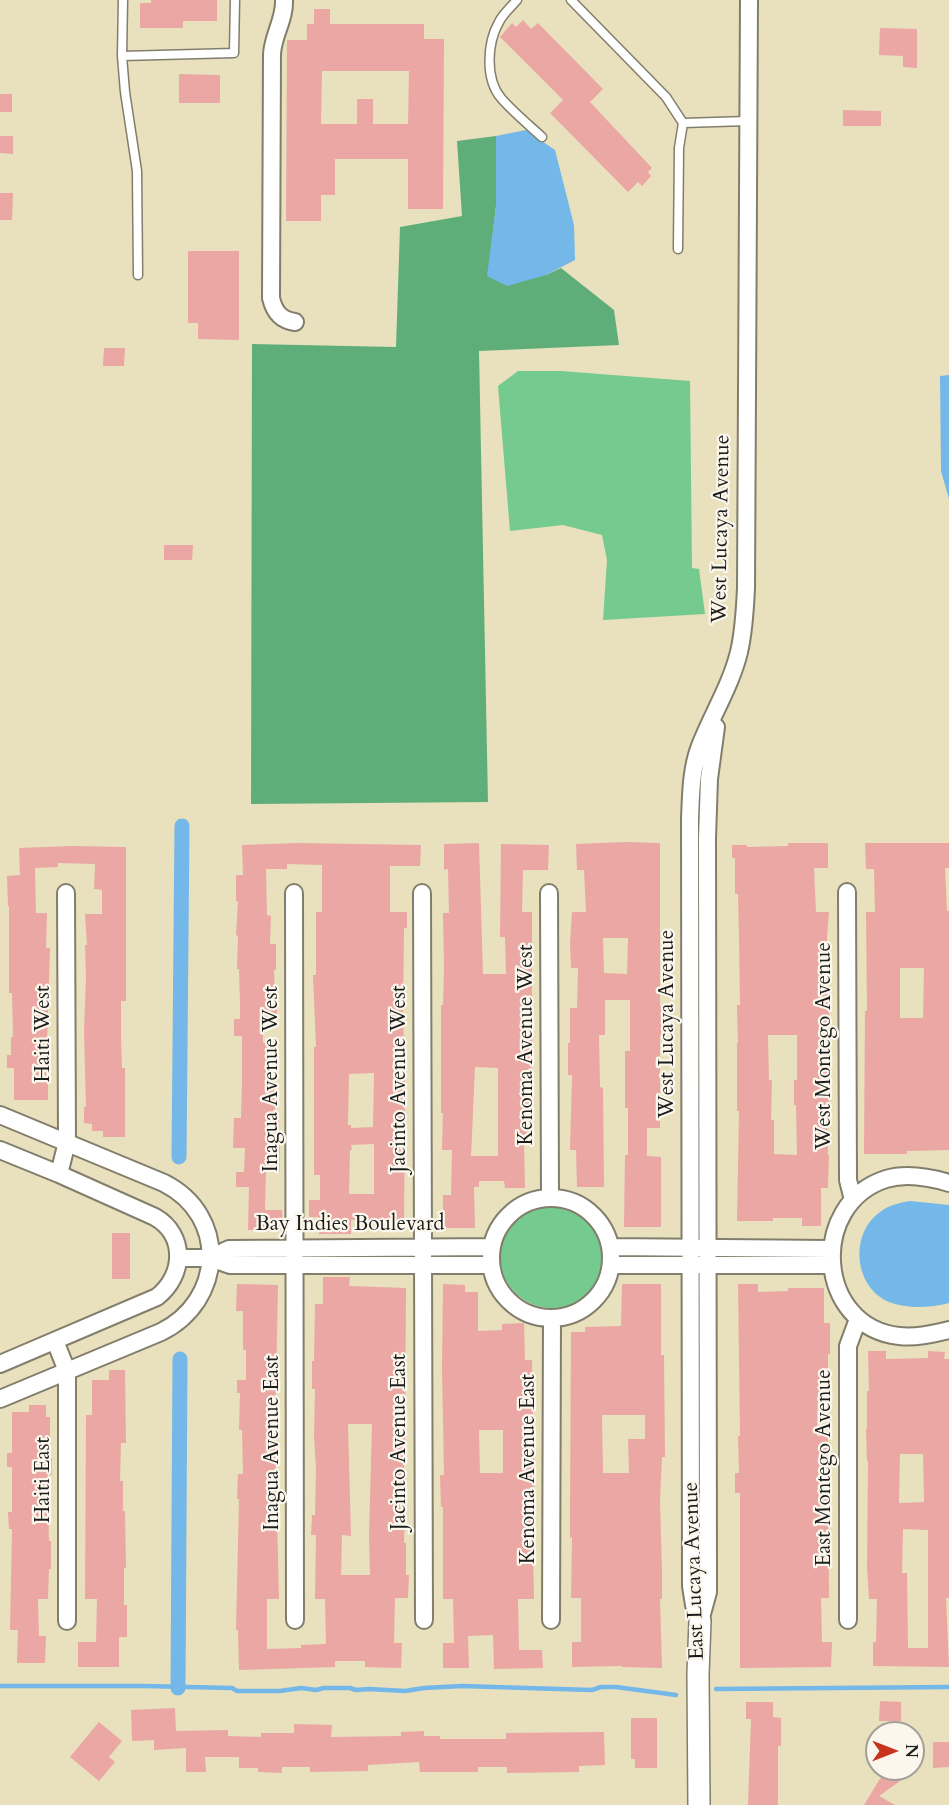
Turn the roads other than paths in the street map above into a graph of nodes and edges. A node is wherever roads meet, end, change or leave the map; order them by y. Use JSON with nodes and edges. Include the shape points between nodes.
{"nodes":[{"id":1,"x":123,"y":0,"type":"edge"},
{"id":2,"x":235,"y":0,"type":"edge"},
{"id":3,"x":284,"y":0,"type":"edge"},
{"id":4,"x":517,"y":0,"type":"edge"},
{"id":5,"x":571,"y":0,"type":"edge"},
{"id":6,"x":749,"y":0,"type":"edge"},
{"id":7,"x":122,"y":56,"type":"junction"},
{"id":8,"x":747,"y":121,"type":"junction"},
{"id":9,"x":683,"y":123,"type":"junction"},
{"id":10,"x":542,"y":137,"type":"dead end"},
{"id":11,"x":678,"y":249,"type":"dead end"},
{"id":12,"x":138,"y":275,"type":"dead end"},
{"id":13,"x":295,"y":322,"type":"dead end"},
{"id":14,"x":847,"y":892,"type":"dead end"},
{"id":15,"x":66,"y":893,"type":"dead end"},
{"id":16,"x":294,"y":893,"type":"dead end"},
{"id":17,"x":422,"y":893,"type":"dead end"},
{"id":18,"x":549,"y":893,"type":"dead end"},
{"id":19,"x":699,"y":1110,"type":"joint"},
{"id":20,"x":0,"y":1114,"type":"edge"},
{"id":21,"x":67,"y":1143,"type":"junction"},
{"id":22,"x":0,"y":1150,"type":"edge"},
{"id":23,"x":59,"y":1174,"type":"junction"},
{"id":24,"x":949,"y":1183,"type":"edge"},
{"id":25,"x":550,"y":1197,"type":"junction"},
{"id":26,"x":853,"y":1200,"type":"junction"},
{"id":27,"x":492,"y":1247,"type":"junction"},
{"id":28,"x":610,"y":1247,"type":"junction"},
{"id":29,"x":295,"y":1248,"type":"junction"},
{"id":30,"x":422,"y":1256,"type":"junction"},
{"id":31,"x":178,"y":1257,"type":"junction"},
{"id":32,"x":210,"y":1257,"type":"junction"},
{"id":33,"x":699,"y":1257,"type":"junction"},
{"id":34,"x":831,"y":1257,"type":"junction"},
{"id":35,"x":491,"y":1265,"type":"junction"},
{"id":36,"x":611,"y":1265,"type":"junction"},
{"id":37,"x":295,"y":1266,"type":"junction"},
{"id":38,"x":552,"y":1319,"type":"junction"},
{"id":39,"x":858,"y":1319,"type":"junction"},
{"id":40,"x":949,"y":1330,"type":"edge"},
{"id":41,"x":55,"y":1341,"type":"junction"},
{"id":42,"x":0,"y":1364,"type":"edge"},
{"id":43,"x":67,"y":1371,"type":"junction"},
{"id":44,"x":0,"y":1399,"type":"edge"},
{"id":45,"x":296,"y":1620,"type":"dead end"},
{"id":46,"x":423,"y":1620,"type":"dead end"},
{"id":47,"x":551,"y":1620,"type":"dead end"},
{"id":48,"x":848,"y":1620,"type":"dead end"},
{"id":49,"x":67,"y":1621,"type":"dead end"},
{"id":50,"x":700,"y":1621,"type":"joint"},
{"id":51,"x":699,"y":1805,"type":"edge"}],
"edges":[{"from":1,"to":7,"type":"lane"},
{"from":2,"to":7,"type":"lane","via":[[234,53]]},
{"from":3,"to":13,"type":"street","via":[[272,54],[272,298],[278,315]]},
{"from":4,"to":10,"type":"lane","via":[[495,31],[491,71],[501,99]]},
{"from":5,"to":9,"type":"lane","via":[[666,97]]},
{"from":6,"to":8,"type":"street","name":"West Lucaya Avenue"},
{"from":7,"to":12,"type":"lane","via":[[137,171]]},
{"from":8,"to":9,"type":"lane"},
{"from":8,"to":19,"type":"street","name":"West Lucaya Avenue","via":[[744,624],[729,684],[699,748],[693,771],[699,819]]},
{"from":9,"to":11,"type":"lane","via":[[679,148]]},
{"from":14,"to":26,"type":"street","name":"West Montego Avenue","via":[[848,1180]]},
{"from":15,"to":21,"type":"street","name":"Haiti West"},
{"from":16,"to":29,"type":"street","name":"Inagua Avenue West"},
{"from":17,"to":30,"type":"street","name":"Jacinto Avenue West"},
{"from":18,"to":25,"type":"street","name":"Kenoma Avenue West"},
{"from":19,"to":33,"type":"street","name":"East Lucaya Avenue"},
{"from":20,"to":21,"type":"street"},
{"from":21,"to":23,"type":"street","name":"Haiti West"},
{"from":21,"to":32,"type":"street","via":[[179,1192],[204,1223]]},
{"from":22,"to":23,"type":"street"},
{"from":23,"to":31,"type":"street","via":[[160,1219],[174,1234]]},
{"from":24,"to":26,"type":"street","via":[[917,1177],[893,1178],[871,1185]]},
{"from":25,"to":27,"type":"street","via":[[523,1204],[512,1212],[495,1234]]},
{"from":25,"to":28,"type":"street","via":[[582,1206],[605,1231]]},
{"from":26,"to":34,"type":"street","via":[[841,1217]]},
{"from":27,"to":30,"type":"street","name":"Bay Indies Boulevard"},
{"from":27,"to":35,"type":"street"},
{"from":28,"to":33,"type":"street"},
{"from":28,"to":36,"type":"street"},
{"from":29,"to":30,"type":"street","name":"Bay Indies Boulevard"},
{"from":29,"to":32,"type":"street","name":"Bay Indies Boulevard","via":[[229,1249]]},
{"from":29,"to":37,"type":"street","name":"Inagua Avenue West"},
{"from":30,"to":35,"type":"street","name":"Bay Indies Boulevard"},
{"from":30,"to":37,"type":"street","name":"Bay Indies Boulevard"},
{"from":30,"to":46,"type":"street","name":"Jacinto Avenue East"},
{"from":31,"to":32,"type":"street","name":"Bay Indies Boulevard"},
{"from":31,"to":41,"type":"street","via":[[171,1281],[157,1297]]},
{"from":32,"to":37,"type":"street","name":"Bay Indies Boulevard","via":[[230,1265]]},
{"from":32,"to":43,"type":"street","via":[[202,1294],[180,1321]]},
{"from":33,"to":34,"type":"street"},
{"from":33,"to":36,"type":"street"},
{"from":33,"to":50,"type":"street","name":"East Lucaya Avenue","via":[[700,1492],[692,1596]]},
{"from":34,"to":39,"type":"street","via":[[842,1299]]},
{"from":35,"to":38,"type":"street","via":[[495,1282],[518,1309]]},
{"from":36,"to":38,"type":"street","via":[[608,1279],[591,1303],[579,1312]]},
{"from":37,"to":45,"type":"street","name":"Inagua Avenue East"},
{"from":38,"to":47,"type":"street","name":"Kenoma Avenue East"},
{"from":39,"to":40,"type":"street","via":[[898,1336]]},
{"from":39,"to":48,"type":"street","name":"East Montego Avenue","via":[[848,1346]]},
{"from":41,"to":42,"type":"street"},
{"from":41,"to":43,"type":"street","name":"Haiti East"},
{"from":43,"to":44,"type":"street"},
{"from":43,"to":49,"type":"street","name":"Haiti East"},
{"from":50,"to":51,"type":"street","name":"East Lucaya Avenue"}]}
